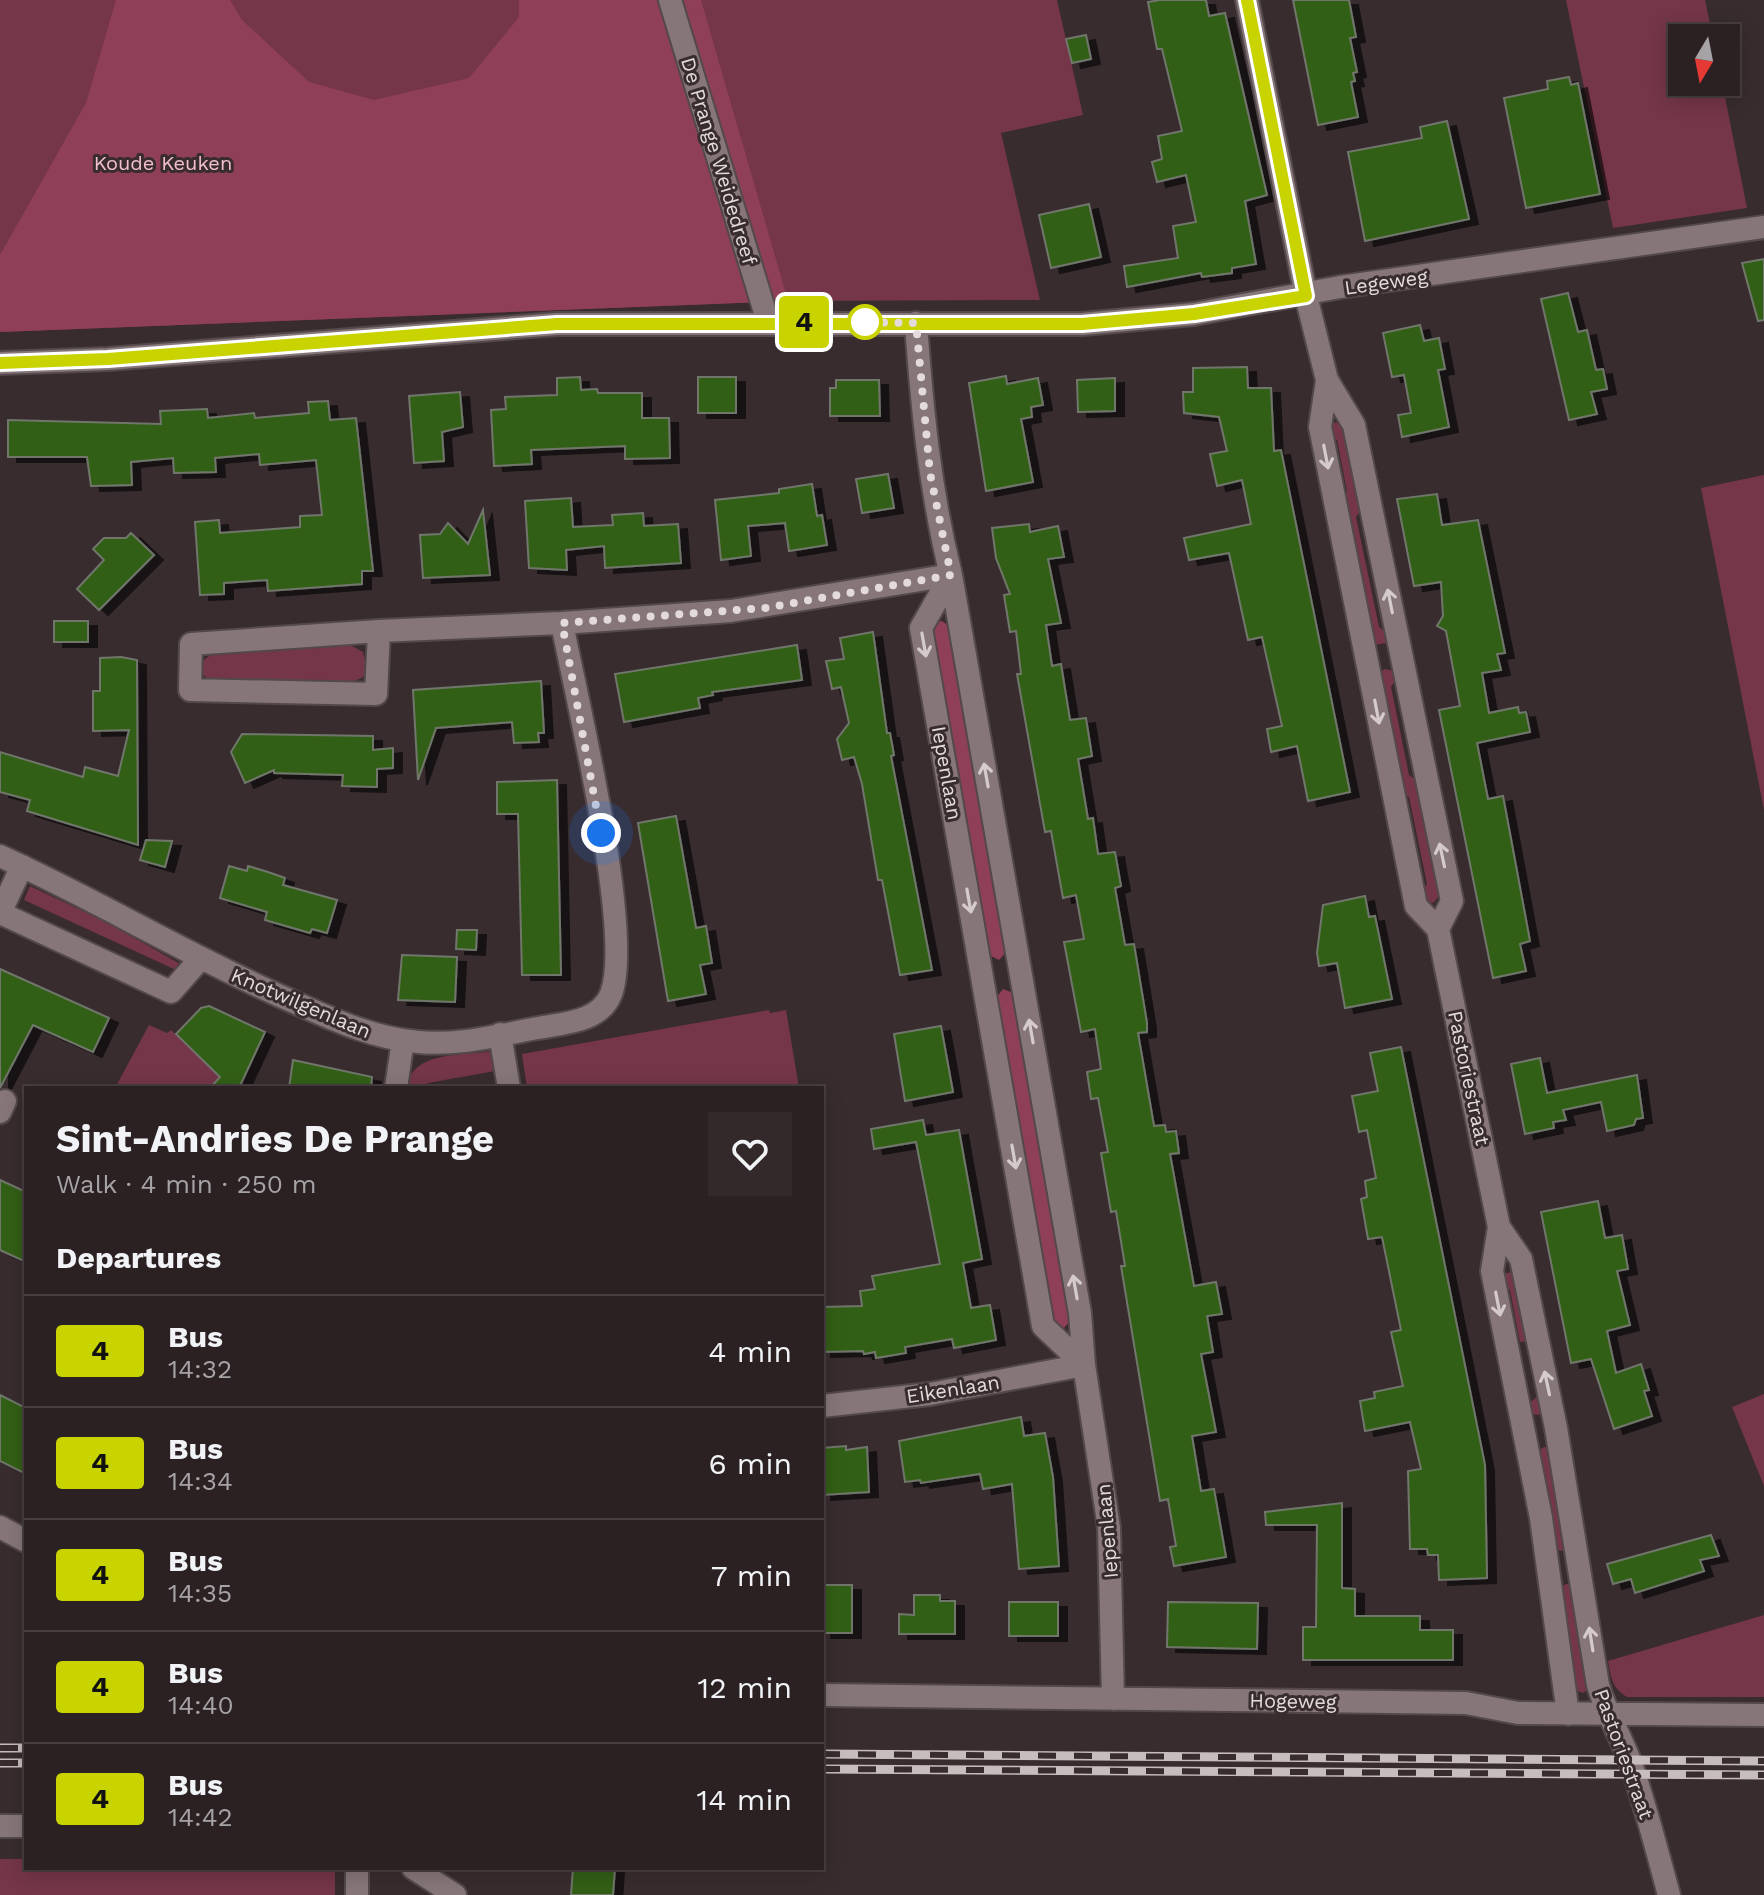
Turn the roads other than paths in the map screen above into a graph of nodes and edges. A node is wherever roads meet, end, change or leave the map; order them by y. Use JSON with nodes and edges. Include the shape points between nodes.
{"nodes":[{"id":1,"x":670,"y":0,"type":"edge"},
{"id":2,"x":1247,"y":0,"type":"edge"},
{"id":3,"x":1764,"y":227,"type":"edge"},
{"id":4,"x":1306,"y":296,"type":"junction"},
{"id":5,"x":768,"y":322,"type":"junction"},
{"id":6,"x":916,"y":323,"type":"junction"},
{"id":7,"x":0,"y":363,"type":"edge"},
{"id":8,"x":1327,"y":380,"type":"junction"},
{"id":9,"x":951,"y":575,"type":"junction"},
{"id":10,"x":562,"y":623,"type":"junction"},
{"id":11,"x":379,"y":631,"type":"junction"},
{"id":12,"x":1400,"y":653,"type":"junction"},
{"id":13,"x":1367,"y":661,"type":"junction"},
{"id":14,"x":0,"y":856,"type":"edge"},
{"id":15,"x":22,"y":866,"type":"junction"},
{"id":16,"x":1438,"y":929,"type":"junction"},
{"id":17,"x":201,"y":958,"type":"junction"},
{"id":18,"x":1020,"y":972,"type":"junction"},
{"id":19,"x":982,"y":978,"type":"junction"},
{"id":20,"x":500,"y":1034,"type":"junction"},
{"id":21,"x":403,"y":1040,"type":"junction"},
{"id":22,"x":396,"y":1086,"type":"edge"},
{"id":23,"x":509,"y":1086,"type":"edge"},
{"id":24,"x":1499,"y":1227,"type":"junction"},
{"id":25,"x":1084,"y":1365,"type":"junction"},
{"id":26,"x":824,"y":1406,"type":"edge"},
{"id":27,"x":1556,"y":1428,"type":"junction"},
{"id":28,"x":1524,"y":1437,"type":"junction"},
{"id":29,"x":0,"y":1527,"type":"edge"},
{"id":30,"x":24,"y":1540,"type":"edge"},
{"id":31,"x":1579,"y":1563,"type":"junction"},
{"id":32,"x":1548,"y":1570,"type":"junction"},
{"id":33,"x":824,"y":1695,"type":"edge"},
{"id":34,"x":1113,"y":1699,"type":"junction"},
{"id":35,"x":1568,"y":1714,"type":"junction"},
{"id":36,"x":1607,"y":1715,"type":"junction"},
{"id":37,"x":1764,"y":1715,"type":"edge"},
{"id":38,"x":0,"y":1826,"type":"edge"},
{"id":39,"x":24,"y":1826,"type":"edge"},
{"id":40,"x":357,"y":1870,"type":"edge"},
{"id":41,"x":416,"y":1870,"type":"edge"},
{"id":42,"x":357,"y":1895,"type":"edge"},
{"id":43,"x":455,"y":1895,"type":"edge"},
{"id":44,"x":1669,"y":1895,"type":"edge"}],
"edges":[{"from":1,"to":5,"type":"street","name":"De Prange Weidedreef"},
{"from":2,"to":4,"type":"street","name":"Pastoriestraat"},
{"from":3,"to":4,"type":"street","name":"Legeweg"},
{"from":4,"to":6,"type":"street","name":"Legeweg","via":[[1082,324]]},
{"from":4,"to":8,"type":"street","name":"Pastoriestraat"},
{"from":5,"to":6,"type":"street","name":"Legeweg"},
{"from":5,"to":7,"type":"street","name":"Legeweg","via":[[544,325]]},
{"from":6,"to":9,"type":"street","name":"Iepenlaan","via":[[930,473]]},
{"from":12,"to":8,"type":"street","name":"Pastoriestraat","one_way":true,"via":[[1354,425]]},
{"from":8,"to":13,"type":"street","name":"Pastoriestraat","one_way":true,"via":[[1320,427]]},
{"from":9,"to":10,"type":"street","via":[[765,608]]},
{"from":18,"to":9,"type":"street","name":"Iepenlaan","one_way":true},
{"from":9,"to":19,"type":"street","name":"Iepenlaan","one_way":true,"via":[[921,628]]},
{"from":10,"to":11,"type":"street"},
{"from":10,"to":20,"type":"street","name":"Knotwilgenlaan","via":[[611,889],[614,984],[604,1005],[588,1017]]},
{"from":11,"to":11,"type":"street","via":[[191,644],[190,690],[376,694]]},
{"from":12,"to":13,"type":"street"},
{"from":16,"to":12,"type":"street","name":"Pastoriestraat","one_way":true,"via":[[1452,901]]},
{"from":13,"to":16,"type":"street","name":"Pastoriestraat","one_way":true,"via":[[1416,906]]},
{"from":14,"to":15,"type":"street","name":"Knotwilgenlaan"},
{"from":15,"to":17,"type":"street","name":"Knotwilgenlaan"},
{"from":15,"to":17,"type":"street","via":[[0,913],[171,992]]},
{"from":16,"to":24,"type":"street","name":"Pastoriestraat"},
{"from":17,"to":21,"type":"street","name":"Knotwilgenlaan","via":[[347,1025]]},
{"from":18,"to":19,"type":"street"},
{"from":25,"to":18,"type":"street","name":"Iepenlaan","one_way":true,"via":[[1080,1313]]},
{"from":19,"to":25,"type":"street","name":"Iepenlaan","one_way":true,"via":[[1043,1326]]},
{"from":20,"to":21,"type":"street","name":"Knotwilgenlaan","via":[[454,1042]]},
{"from":20,"to":23,"type":"street"},
{"from":21,"to":22,"type":"street"},
{"from":27,"to":24,"type":"street","name":"Pastoriestraat","one_way":true,"via":[[1521,1259]]},
{"from":24,"to":28,"type":"street","name":"Pastoriestraat","one_way":true,"via":[[1492,1271]]},
{"from":25,"to":26,"type":"street","name":"Eikenlaan","via":[[930,1394]]},
{"from":25,"to":34,"type":"street","name":"Iepenlaan","via":[[1109,1528]]},
{"from":27,"to":28,"type":"street"},
{"from":27,"to":31,"type":"street","name":"Pastoriestraat"},
{"from":28,"to":32,"type":"street","name":"Pastoriestraat"},
{"from":29,"to":30,"type":"street"},
{"from":31,"to":32,"type":"street"},
{"from":36,"to":31,"type":"street","name":"Pastoriestraat","one_way":true},
{"from":32,"to":35,"type":"street","name":"Pastoriestraat"},
{"from":33,"to":34,"type":"street","name":"Hogeweg"},
{"from":34,"to":35,"type":"street","name":"Hogeweg","via":[[1466,1703],[1518,1713]]},
{"from":35,"to":36,"type":"street","name":"Hogeweg"},
{"from":36,"to":37,"type":"street","name":"Hogeweg"},
{"from":36,"to":44,"type":"street","name":"Pastoriestraat","via":[[1635,1774]]},
{"from":38,"to":39,"type":"street"},
{"from":40,"to":42,"type":"street"},
{"from":41,"to":43,"type":"street"}]}
